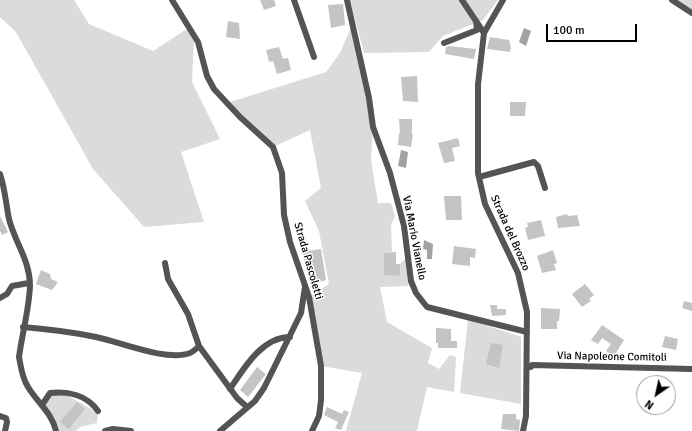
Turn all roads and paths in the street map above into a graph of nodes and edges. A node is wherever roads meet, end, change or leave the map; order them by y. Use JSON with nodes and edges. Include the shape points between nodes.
{"nodes":[{"id":1,"x":172,"y":0,"type":"edge"},
{"id":2,"x":294,"y":0,"type":"edge"},
{"id":3,"x":347,"y":0,"type":"edge"},
{"id":4,"x":462,"y":0,"type":"edge"},
{"id":5,"x":503,"y":0,"type":"edge"},
{"id":6,"x":672,"y":0,"type":"edge"},
{"id":7,"x":692,"y":12,"type":"edge"},
{"id":8,"x":476,"y":21,"type":"junction"},
{"id":9,"x":484,"y":33,"type":"junction"},
{"id":10,"x":444,"y":43,"type":"dead end"},
{"id":11,"x":314,"y":58,"type":"dead end"},
{"id":12,"x":0,"y":174,"type":"edge"},
{"id":13,"x":479,"y":177,"type":"junction"},
{"id":14,"x":545,"y":188,"type":"dead end"},
{"id":15,"x":165,"y":263,"type":"dead end"},
{"id":16,"x":30,"y":283,"type":"junction"},
{"id":17,"x":305,"y":286,"type":"junction"},
{"id":18,"x":0,"y":298,"type":"edge"},
{"id":19,"x":23,"y":327,"type":"junction"},
{"id":20,"x":527,"y":332,"type":"junction"},
{"id":21,"x":290,"y":337,"type":"junction"},
{"id":22,"x":199,"y":346,"type":"junction"},
{"id":23,"x":529,"y":366,"type":"junction"},
{"id":24,"x":692,"y":369,"type":"edge"},
{"id":25,"x":230,"y":389,"type":"junction"},
{"id":26,"x":42,"y":405,"type":"junction"},
{"id":27,"x":247,"y":407,"type":"junction"},
{"id":28,"x":98,"y":411,"type":"dead end"},
{"id":29,"x":0,"y":416,"type":"edge"},
{"id":30,"x":5,"y":431,"type":"edge"},
{"id":31,"x":56,"y":431,"type":"edge"},
{"id":32,"x":105,"y":431,"type":"edge"},
{"id":33,"x":131,"y":431,"type":"edge"},
{"id":34,"x":220,"y":431,"type":"edge"},
{"id":35,"x":312,"y":431,"type":"edge"},
{"id":36,"x":523,"y":431,"type":"edge"}],
"edges":[{"from":1,"to":17,"type":"street","name":"Strada Pascoletti","via":[[198,42],[207,76],[214,89],[273,147],[282,173],[284,215],[290,242]]},
{"from":2,"to":11,"type":"street"},
{"from":3,"to":20,"type":"street","name":"Via Mario Vianello","via":[[373,127],[390,173],[404,226],[411,281],[416,293],[427,307]]},
{"from":4,"to":8,"type":"street"},
{"from":5,"to":9,"type":"street","name":"Strada del Brozzo"},
{"from":6,"to":7,"type":"street"},
{"from":8,"to":9,"type":"street"},
{"from":8,"to":10,"type":"street","via":[[476,30]]},
{"from":9,"to":13,"type":"street","name":"Strada del Brozzo","via":[[478,84]]},
{"from":12,"to":16,"type":"street","via":[[9,219],[25,255]]},
{"from":13,"to":14,"type":"street","via":[[534,162],[538,166]]},
{"from":13,"to":20,"type":"street","name":"Strada del Brozzo","via":[[485,204],[518,273],[527,312]]},
{"from":15,"to":22,"type":"street","via":[[168,278],[188,314]]},
{"from":16,"to":18,"type":"street","via":[[12,286],[7,294]]},
{"from":16,"to":19,"type":"street"},
{"from":17,"to":21,"type":"street","via":[[302,313]]},
{"from":17,"to":35,"type":"street","name":"Strada Pascoletti","via":[[321,366],[319,416]]},
{"from":19,"to":22,"type":"street","via":[[86,335],[127,347],[173,355],[190,353]]},
{"from":19,"to":26,"type":"street","via":[[19,357],[23,378]]},
{"from":20,"to":23,"type":"street","name":"Strada del Brozzo"},
{"from":21,"to":25,"type":"street","via":[[280,337],[256,354],[244,366]]},
{"from":21,"to":27,"type":"street","via":[[264,388]]},
{"from":22,"to":25,"type":"street"},
{"from":23,"to":24,"type":"street","name":"Via Napoleone Comitoli"},
{"from":23,"to":36,"type":"street","name":"Strada del Brozzo"},
{"from":25,"to":27,"type":"street"},
{"from":26,"to":28,"type":"street","via":[[50,393],[67,392],[90,403]]},
{"from":26,"to":31,"type":"street"},
{"from":27,"to":34,"type":"street"},
{"from":29,"to":30,"type":"street","via":[[8,422]]},
{"from":32,"to":33,"type":"street"}]}
